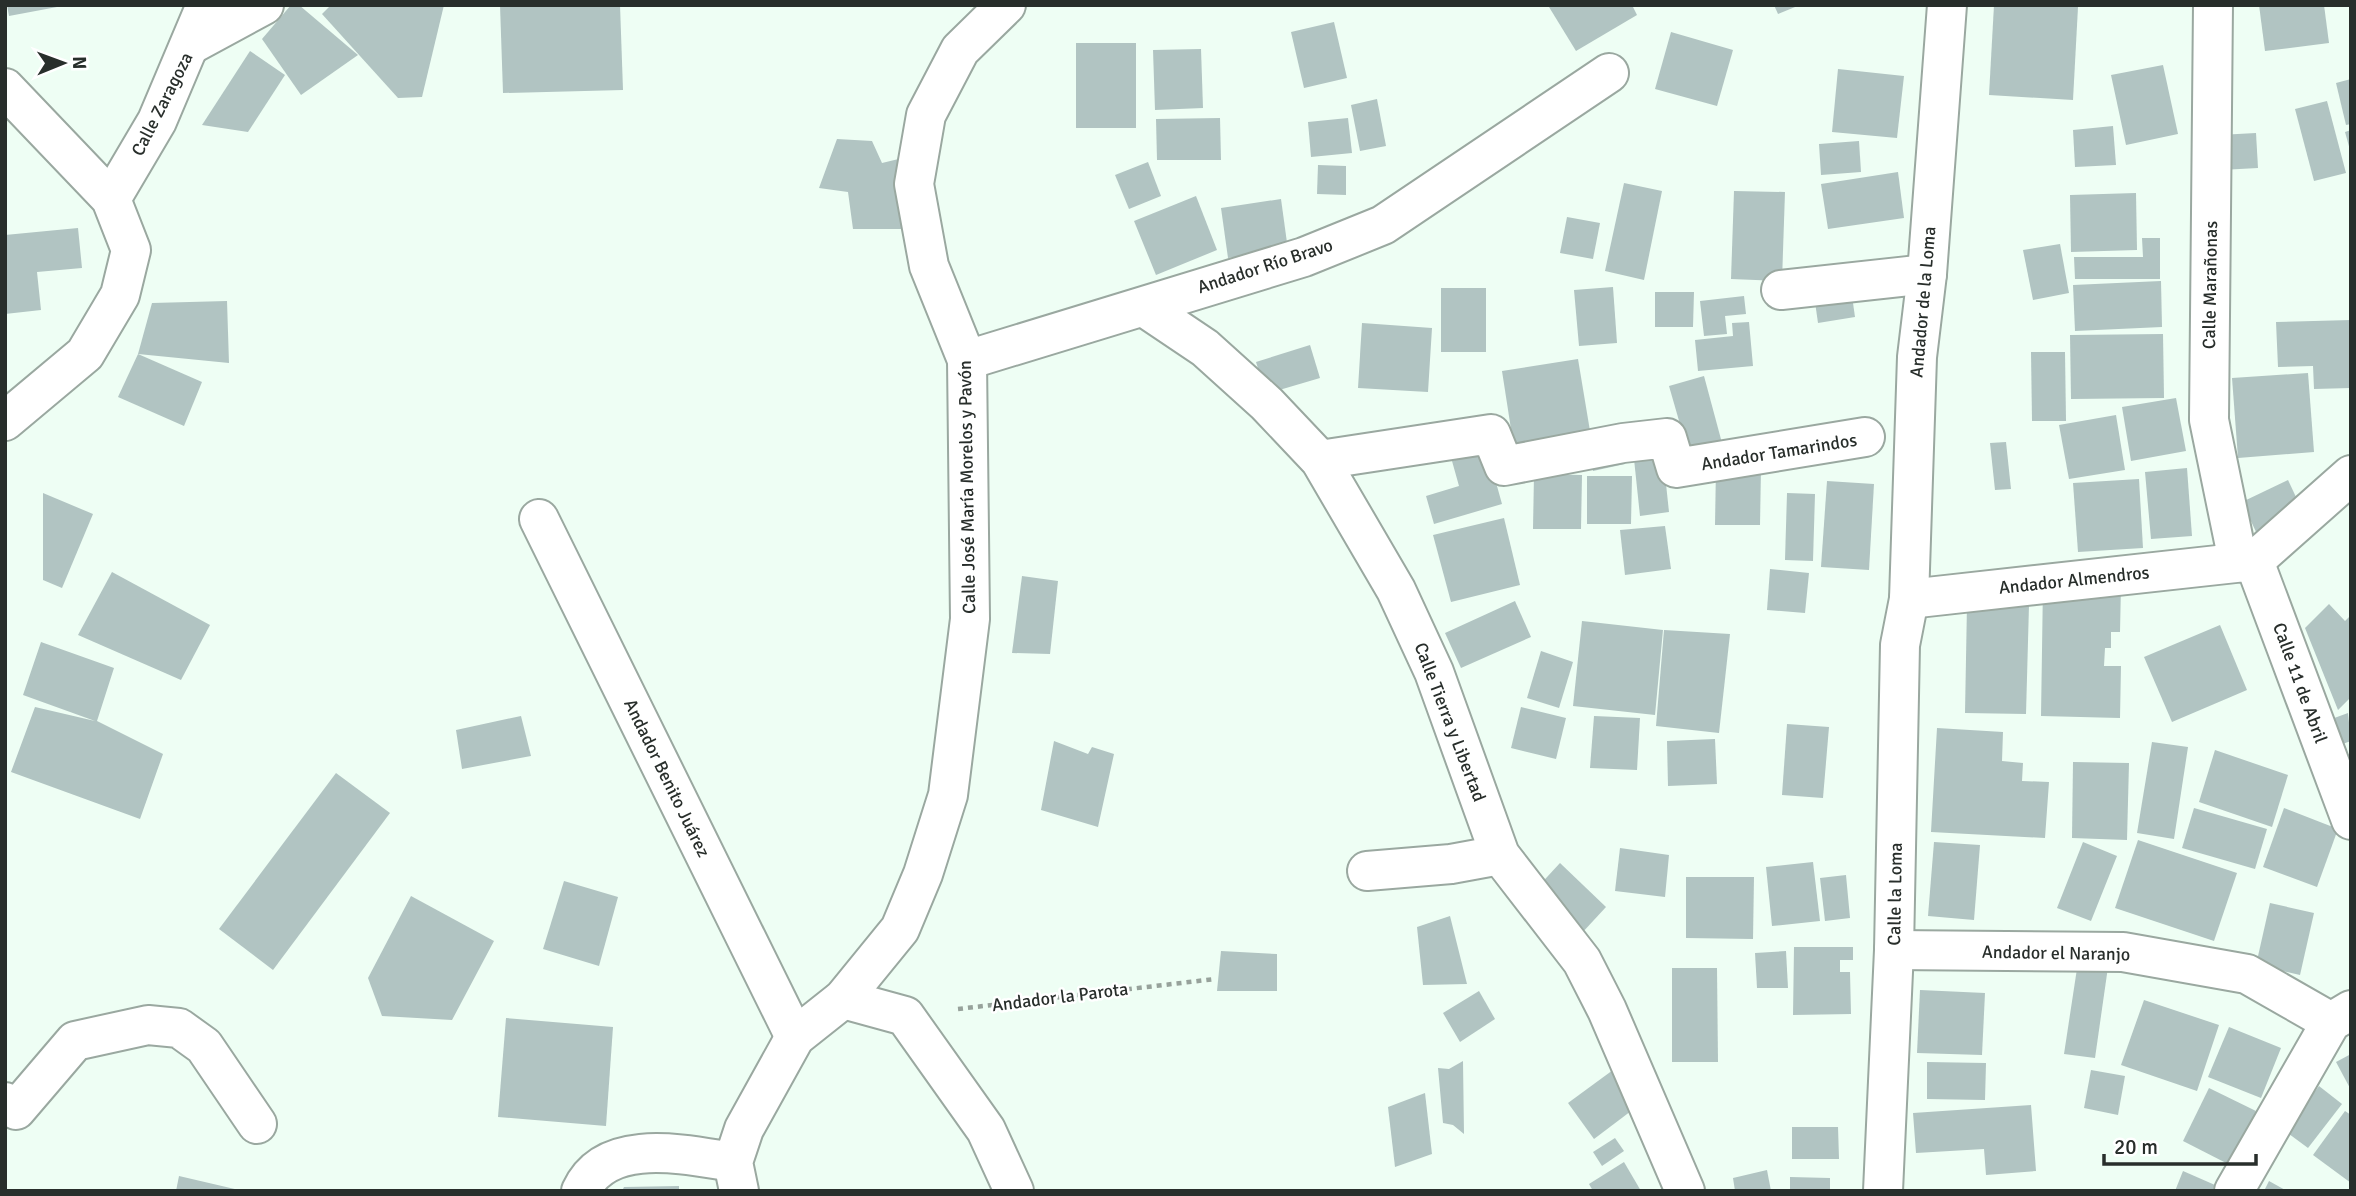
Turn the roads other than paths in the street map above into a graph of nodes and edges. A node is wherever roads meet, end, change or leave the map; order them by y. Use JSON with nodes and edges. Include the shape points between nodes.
{"nodes":[{"id":1,"x":206,"y":5,"type":"edge"},
{"id":2,"x":264,"y":5,"type":"edge"},
{"id":3,"x":1006,"y":5,"type":"edge"},
{"id":4,"x":1947,"y":5,"type":"edge"},
{"id":5,"x":2213,"y":5,"type":"edge"},
{"id":6,"x":192,"y":44,"type":"junction"},
{"id":7,"x":1609,"y":73,"type":"dead end"},
{"id":8,"x":5,"y":88,"type":"edge"},
{"id":9,"x":111,"y":199,"type":"junction"},
{"id":10,"x":1927,"y":274,"type":"junction"},
{"id":11,"x":1781,"y":290,"type":"dead end"},
{"id":12,"x":1144,"y":307,"type":"junction"},
{"id":13,"x":967,"y":360,"type":"junction"},
{"id":14,"x":5,"y":421,"type":"edge"},
{"id":15,"x":1865,"y":438,"type":"dead end"},
{"id":16,"x":1320,"y":460,"type":"junction"},
{"id":17,"x":2351,"y":475,"type":"edge"},
{"id":18,"x":539,"y":519,"type":"dead end"},
{"id":19,"x":2246,"y":561,"type":"junction"},
{"id":20,"x":1909,"y":598,"type":"junction"},
{"id":21,"x":2351,"y":820,"type":"edge"},
{"id":22,"x":1500,"y":855,"type":"junction"},
{"id":23,"x":1367,"y":871,"type":"dead end"},
{"id":24,"x":1894,"y":950,"type":"junction"},
{"id":25,"x":843,"y":999,"type":"junction"},
{"id":26,"x":2341,"y":1016,"type":"edge"},
{"id":27,"x":795,"y":1037,"type":"junction"},
{"id":28,"x":5,"y":1102,"type":"edge"},
{"id":29,"x":257,"y":1124,"type":"dead end"},
{"id":30,"x":736,"y":1176,"type":"edge"},
{"id":31,"x":581,"y":1191,"type":"edge"},
{"id":32,"x":1014,"y":1191,"type":"edge"},
{"id":33,"x":1685,"y":1191,"type":"edge"},
{"id":34,"x":1883,"y":1191,"type":"edge"},
{"id":35,"x":2234,"y":1191,"type":"edge"}],
"edges":[{"from":1,"to":6,"type":"street","name":"Calle Zaragoza"},
{"from":2,"to":6,"type":"street"},
{"from":3,"to":13,"type":"street","name":"Calle José María Morelos y Pavón","via":[[960,50],[926,115],[914,184],[929,266]]},
{"from":4,"to":10,"type":"street","name":"Andador de la Loma"},
{"from":5,"to":19,"type":"street","name":"Calle Marañonas","via":[[2209,420]]},
{"from":6,"to":9,"type":"street","name":"Calle Zaragoza","via":[[157,121]]},
{"from":7,"to":12,"type":"street","name":"Andador Río Bravo","via":[[1383,225],[1304,257]]},
{"from":8,"to":9,"type":"street"},
{"from":9,"to":14,"type":"street","via":[[131,250],[120,295],[85,354]]},
{"from":10,"to":11,"type":"street"},
{"from":10,"to":20,"type":"street","name":"Andador de la Loma","via":[[1917,357]]},
{"from":12,"to":13,"type":"street","name":"Andador Río Bravo"},
{"from":12,"to":16,"type":"street","name":"Calle Tierra y Libertad","via":[[1205,348]]},
{"from":13,"to":25,"type":"street","name":"Calle José María Morelos y Pavón","via":[[970,619],[948,795],[900,929]]},
{"from":15,"to":16,"type":"street","name":"Andador Tamarindos","via":[[1676,468],[1667,438],[1504,466],[1491,434]]},
{"from":16,"to":22,"type":"street","name":"Calle Tierra y Libertad","via":[[1396,590],[1434,672]]},
{"from":17,"to":19,"type":"street"},
{"from":18,"to":27,"type":"street","name":"Andador Benito Juárez"},
{"from":19,"to":20,"type":"street","name":"Andador Almendros"},
{"from":19,"to":21,"type":"street","name":"Calle 11 de Abril"},
{"from":20,"to":24,"type":"street","name":"Calle la Loma","via":[[1900,645]]},
{"from":22,"to":23,"type":"street"},
{"from":22,"to":33,"type":"street","name":"Calle Tierra y Libertad","via":[[1582,961]]},
{"from":24,"to":26,"type":"street","name":"Andador el Naranjo","via":[[2123,952],[2247,974]]},
{"from":24,"to":34,"type":"street","name":"Calle la Loma"},
{"from":25,"to":27,"type":"street","name":"Calle José María Morelos y Pavón"},
{"from":25,"to":32,"type":"street","via":[[905,1016],[986,1130]]},
{"from":26,"to":35,"type":"street"},
{"from":27,"to":30,"type":"street","via":[[744,1129]]},
{"from":28,"to":29,"type":"street","via":[[16,1110],[75,1041],[148,1026],[179,1028],[204,1046]]},
{"from":30,"to":31,"type":"street","via":[[663,1152],[617,1156],[584,1182]]}]}
